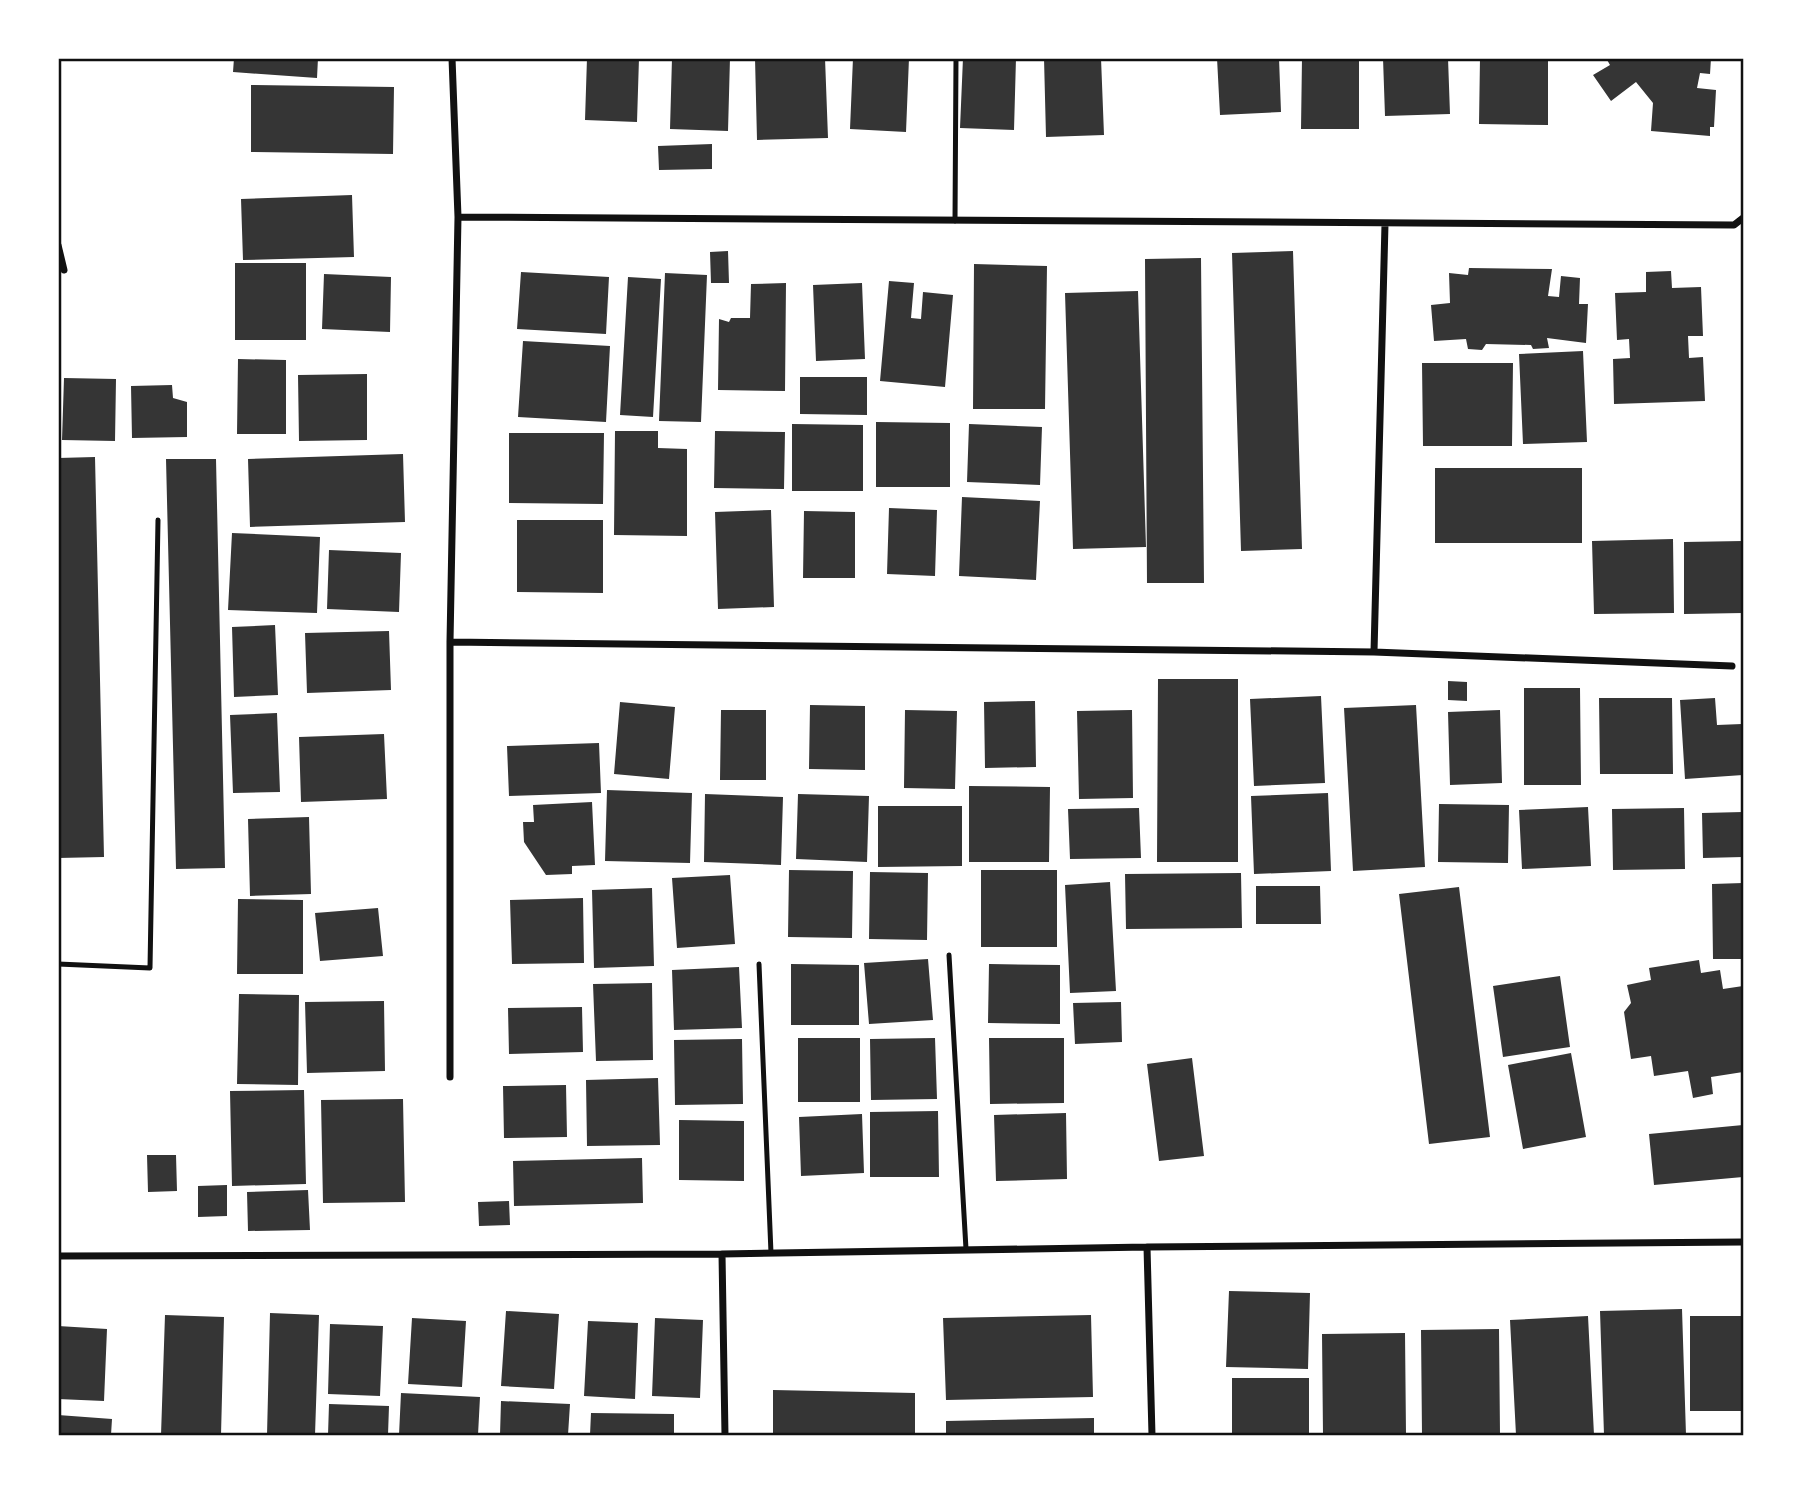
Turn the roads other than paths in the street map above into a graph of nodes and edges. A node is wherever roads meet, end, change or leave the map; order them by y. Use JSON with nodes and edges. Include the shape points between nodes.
{"nodes":[{"id":1,"x":452,"y":58,"type":"edge"},
{"id":2,"x":956,"y":58,"type":"edge"},
{"id":3,"x":458,"y":217,"type":"junction"},
{"id":4,"x":1743,"y":218,"type":"edge"},
{"id":5,"x":955,"y":220,"type":"junction"},
{"id":6,"x":1385,"y":223,"type":"junction"},
{"id":7,"x":58,"y":245,"type":"edge"},
{"id":8,"x":64,"y":270,"type":"dead end"},
{"id":9,"x":158,"y":520,"type":"dead end"},
{"id":10,"x":450,"y":642,"type":"junction"},
{"id":11,"x":1374,"y":652,"type":"junction"},
{"id":12,"x":1732,"y":666,"type":"dead end"},
{"id":13,"x":949,"y":954,"type":"dead end"},
{"id":14,"x":58,"y":964,"type":"edge"},
{"id":15,"x":759,"y":964,"type":"dead end"},
{"id":16,"x":450,"y":1077,"type":"dead end"},
{"id":17,"x":1743,"y":1242,"type":"edge"},
{"id":18,"x":1147,"y":1247,"type":"junction"},
{"id":19,"x":966,"y":1250,"type":"junction"},
{"id":20,"x":771,"y":1253,"type":"junction"},
{"id":21,"x":722,"y":1254,"type":"junction"},
{"id":22,"x":58,"y":1256,"type":"edge"},
{"id":23,"x":725,"y":1435,"type":"edge"},
{"id":24,"x":1152,"y":1435,"type":"edge"}],
"edges":[{"from":1,"to":3,"type":"street"},
{"from":2,"to":5,"type":"lane"},
{"from":3,"to":5,"type":"street"},
{"from":3,"to":10,"type":"street"},
{"from":4,"to":6,"type":"street","via":[[1734,225]]},
{"from":5,"to":6,"type":"street"},
{"from":6,"to":11,"type":"street"},
{"from":7,"to":8,"type":"street"},
{"from":9,"to":14,"type":"lane","via":[[150,968]]},
{"from":10,"to":11,"type":"street"},
{"from":10,"to":16,"type":"street"},
{"from":11,"to":12,"type":"street"},
{"from":13,"to":19,"type":"lane"},
{"from":15,"to":20,"type":"lane"},
{"from":17,"to":18,"type":"street"},
{"from":18,"to":19,"type":"street"},
{"from":18,"to":24,"type":"street"},
{"from":19,"to":20,"type":"street"},
{"from":20,"to":21,"type":"street"},
{"from":21,"to":22,"type":"street"},
{"from":21,"to":23,"type":"street"}]}
